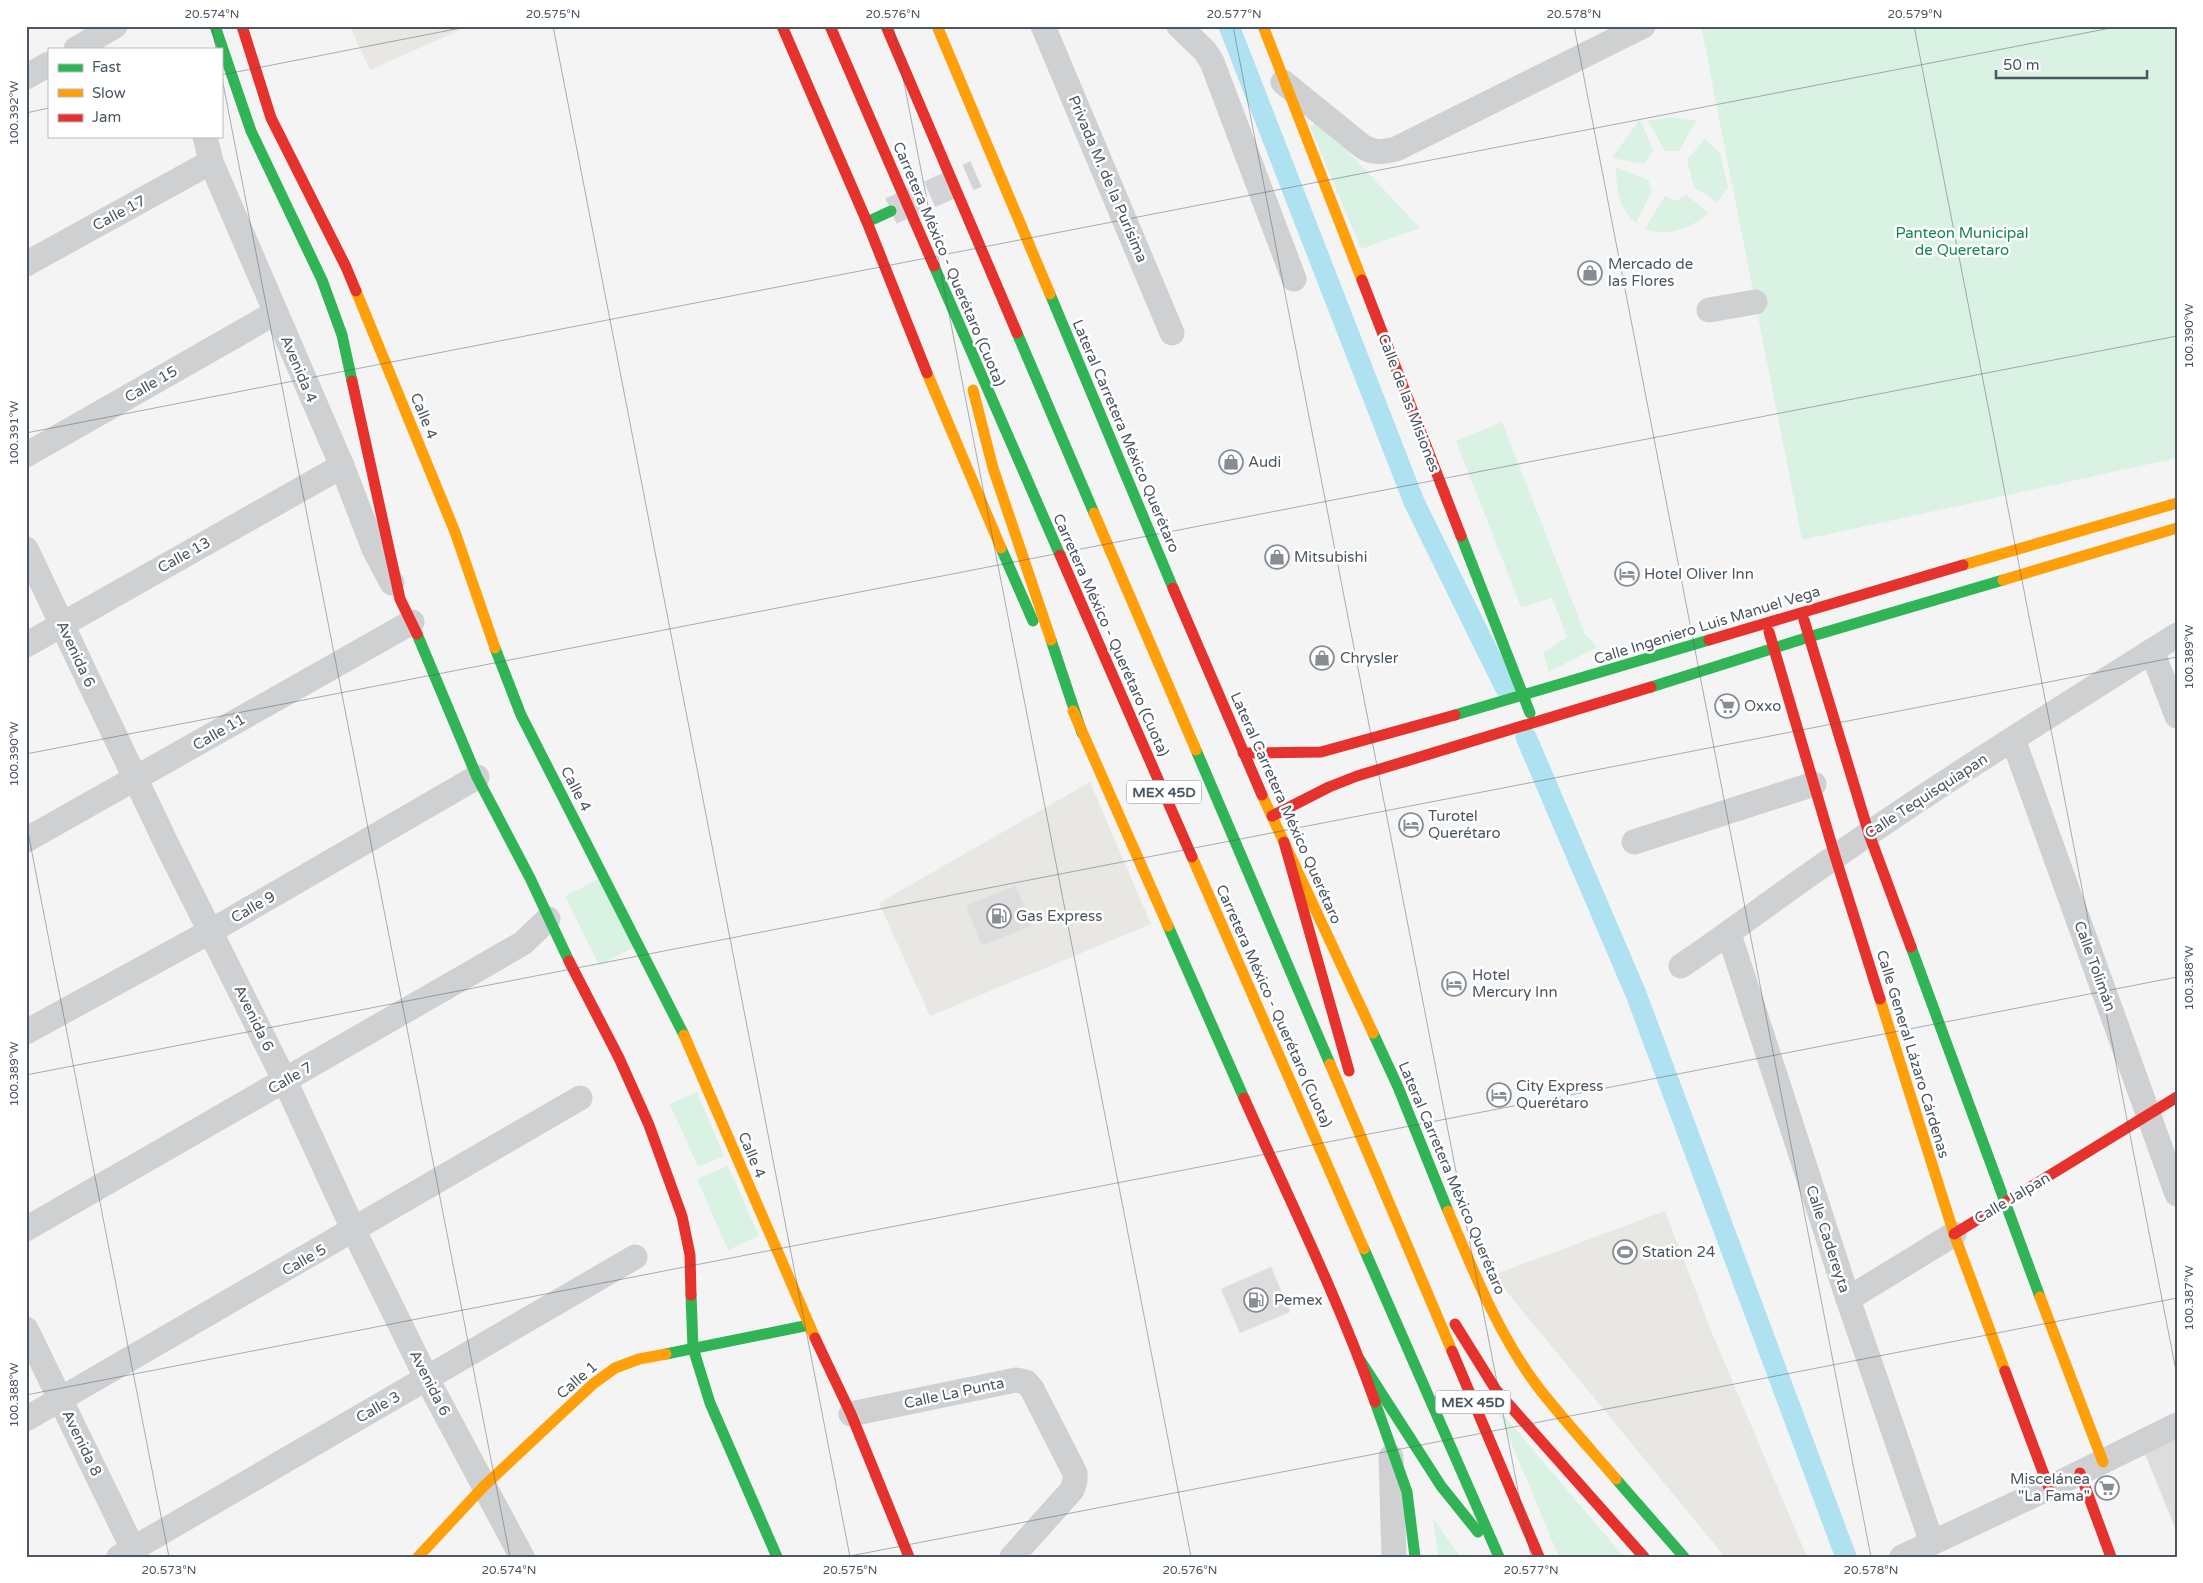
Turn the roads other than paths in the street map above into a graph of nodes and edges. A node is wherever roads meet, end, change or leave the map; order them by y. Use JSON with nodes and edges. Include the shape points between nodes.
{"nodes":[{"id":1,"x":114,"y":26,"type":"edge"},
{"id":2,"x":210,"y":26,"type":"edge"},
{"id":3,"x":215,"y":26,"type":"edge"},
{"id":4,"x":242,"y":26,"type":"edge"},
{"id":5,"x":782,"y":26,"type":"edge"},
{"id":6,"x":830,"y":26,"type":"edge"},
{"id":7,"x":886,"y":26,"type":"edge"},
{"id":8,"x":937,"y":26,"type":"edge"},
{"id":9,"x":1043,"y":26,"type":"edge"},
{"id":10,"x":1179,"y":26,"type":"edge"},
{"id":11,"x":1263,"y":26,"type":"edge"},
{"id":12,"x":1643,"y":26,"type":"edge"},
{"id":13,"x":78,"y":48,"type":"edge"},
{"id":14,"x":209,"y":48,"type":"edge"},
{"id":15,"x":48,"y":65,"type":"edge"},
{"id":16,"x":26,"y":77,"type":"edge"},
{"id":17,"x":1283,"y":82,"type":"junction"},
{"id":18,"x":205,"y":138,"type":"edge"},
{"id":19,"x":211,"y":162,"type":"junction"},
{"id":20,"x":995,"y":164,"type":"junction"},
{"id":21,"x":982,"y":171,"type":"tunnel mouth"},
{"id":22,"x":891,"y":211,"type":"tunnel mouth"},
{"id":23,"x":868,"y":222,"type":"junction"},
{"id":24,"x":26,"y":264,"type":"edge"},
{"id":25,"x":1294,"y":279,"type":"dead end"},
{"id":26,"x":1755,"y":302,"type":"dead end"},
{"id":27,"x":951,"y":307,"type":"junction"},
{"id":28,"x":1709,"y":310,"type":"dead end"},
{"id":29,"x":275,"y":313,"type":"junction"},
{"id":30,"x":1172,"y":332,"type":"dead end"},
{"id":31,"x":26,"y":455,"type":"edge"},
{"id":32,"x":342,"y":466,"type":"junction"},
{"id":33,"x":2177,"y":503,"type":"edge"},
{"id":34,"x":2177,"y":528,"type":"edge"},
{"id":35,"x":26,"y":549,"type":"edge"},
{"id":36,"x":400,"y":599,"type":"junction"},
{"id":37,"x":1801,"y":612,"type":"junction"},
{"id":38,"x":412,"y":622,"type":"junction"},
{"id":39,"x":1766,"y":622,"type":"junction"},
{"id":40,"x":62,"y":624,"type":"junction"},
{"id":41,"x":2177,"y":635,"type":"edge"},
{"id":42,"x":1809,"y":637,"type":"junction"},
{"id":43,"x":26,"y":645,"type":"edge"},
{"id":44,"x":1774,"y":648,"type":"junction"},
{"id":45,"x":2152,"y":650,"type":"junction"},
{"id":46,"x":1524,"y":696,"type":"junction"},
{"id":47,"x":2177,"y":716,"type":"edge"},
{"id":48,"x":1534,"y":724,"type":"junction"},
{"id":49,"x":1082,"y":733,"type":"junction"},
{"id":50,"x":2013,"y":739,"type":"junction"},
{"id":51,"x":1243,"y":753,"type":"junction"},
{"id":52,"x":477,"y":777,"type":"junction"},
{"id":53,"x":136,"y":779,"type":"junction"},
{"id":54,"x":1814,"y":784,"type":"junction"},
{"id":55,"x":1272,"y":816,"type":"junction"},
{"id":56,"x":1869,"y":834,"type":"junction"},
{"id":57,"x":26,"y":840,"type":"edge"},
{"id":58,"x":1284,"y":842,"type":"junction"},
{"id":59,"x":1634,"y":842,"type":"dead end"},
{"id":60,"x":1835,"y":856,"type":"junction"},
{"id":61,"x":548,"y":919,"type":"junction"},
{"id":62,"x":211,"y":931,"type":"junction"},
{"id":63,"x":1729,"y":934,"type":"junction"},
{"id":64,"x":1681,"y":966,"type":"dead end"},
{"id":65,"x":26,"y":1032,"type":"edge"},
{"id":66,"x":285,"y":1082,"type":"junction"},
{"id":67,"x":2177,"y":1097,"type":"edge"},
{"id":68,"x":580,"y":1098,"type":"dead end"},
{"id":69,"x":2149,"y":1116,"type":"junction"},
{"id":70,"x":1380,"y":1181,"type":"junction"},
{"id":71,"x":2177,"y":1194,"type":"edge"},
{"id":72,"x":2006,"y":1201,"type":"junction"},
{"id":73,"x":26,"y":1229,"type":"edge"},
{"id":74,"x":354,"y":1231,"type":"junction"},
{"id":75,"x":1954,"y":1234,"type":"junction"},
{"id":76,"x":1408,"y":1247,"type":"junction"},
{"id":77,"x":635,"y":1257,"type":"dead end"},
{"id":78,"x":1848,"y":1299,"type":"junction"},
{"id":79,"x":810,"y":1325,"type":"junction"},
{"id":80,"x":26,"y":1329,"type":"edge"},
{"id":81,"x":693,"y":1348,"type":"junction"},
{"id":82,"x":1360,"y":1360,"type":"junction"},
{"id":83,"x":427,"y":1379,"type":"junction"},
{"id":84,"x":61,"y":1400,"type":"junction"},
{"id":85,"x":851,"y":1414,"type":"junction"},
{"id":86,"x":26,"y":1419,"type":"edge"},
{"id":87,"x":2177,"y":1425,"type":"edge"},
{"id":88,"x":1391,"y":1444,"type":"junction"},
{"id":89,"x":2103,"y":1462,"type":"junction"},
{"id":90,"x":2080,"y":1473,"type":"junction"},
{"id":91,"x":484,"y":1486,"type":"junction"},
{"id":92,"x":2049,"y":1488,"type":"junction"},
{"id":93,"x":1932,"y":1543,"type":"junction"},
{"id":94,"x":130,"y":1554,"type":"edge"},
{"id":95,"x":418,"y":1557,"type":"edge"},
{"id":96,"x":522,"y":1557,"type":"edge"},
{"id":97,"x":777,"y":1557,"type":"edge"},
{"id":98,"x":909,"y":1557,"type":"edge"},
{"id":99,"x":1012,"y":1557,"type":"edge"},
{"id":100,"x":1394,"y":1557,"type":"edge"},
{"id":101,"x":1414,"y":1557,"type":"edge"},
{"id":102,"x":1498,"y":1557,"type":"edge"},
{"id":103,"x":1539,"y":1557,"type":"edge"},
{"id":104,"x":1644,"y":1557,"type":"edge"},
{"id":105,"x":1684,"y":1557,"type":"edge"},
{"id":106,"x":1902,"y":1557,"type":"edge"},
{"id":107,"x":2111,"y":1557,"type":"edge"}],
"edges":[{"from":1,"to":13,"type":"street"},
{"from":2,"to":14,"type":"street"},
{"from":3,"to":36,"type":"main road","via":[[251,131],[322,280],[342,335]]},
{"from":4,"to":79,"type":"main road","name":"Calle 4","via":[[271,118],[346,267],[455,532],[521,715],[675,1015]]},
{"from":5,"to":23,"type":"main road"},
{"from":6,"to":27,"type":"main road","name":"Carretera México - Querétaro (Cuota)","number":"MEX 45D"},
{"from":7,"to":70,"type":"main road","name":"Carretera México - Querétaro (Cuota)","number":"MEX 45D"},
{"from":8,"to":20,"type":"main road","name":"Lateral Carretera México Querétaro"},
{"from":9,"to":30,"type":"street","name":"Privada M. de la Purísima"},
{"from":10,"to":25,"type":"street","via":[[1212,62]]},
{"from":11,"to":17,"type":"main road","name":"Calle de las Misiones"},
{"from":12,"to":17,"type":"street","via":[[1396,149],[1382,152],[1362,146]]},
{"from":15,"to":16,"type":"street"},
{"from":17,"to":46,"type":"main road","name":"Calle de las Misiones"},
{"from":18,"to":19,"type":"street","name":"Avenida 4"},
{"from":19,"to":24,"type":"street","name":"Calle 17"},
{"from":19,"to":29,"type":"street","name":"Avenida 4"},
{"from":20,"to":21,"type":"main road"},
{"from":20,"to":51,"type":"main road","name":"Lateral Carretera México Querétaro"},
{"from":22,"to":23,"type":"main road"},
{"from":23,"to":49,"type":"main road","via":[[950,432]]},
{"from":26,"to":28,"type":"street"},
{"from":27,"to":49,"type":"main road","via":[[993,468]]},
{"from":27,"to":102,"type":"main road","name":"Carretera México - Querétaro (Cuota)","number":"MEX 45D"},
{"from":29,"to":31,"type":"street","name":"Calle 15"},
{"from":29,"to":32,"type":"street","name":"Avenida 4"},
{"from":32,"to":36,"type":"street","name":"Avenida 4","via":[[374,549]]},
{"from":32,"to":40,"type":"street","name":"Calle 13"},
{"from":33,"to":37,"type":"main road","name":"Calle Ingeniero Luis Manuel Vega"},
{"from":34,"to":42,"type":"main road"},
{"from":35,"to":40,"type":"street","name":"Avenida 6"},
{"from":36,"to":38,"type":"main road"},
{"from":37,"to":39,"type":"main road","name":"Calle Ingeniero Luis Manuel Vega"},
{"from":37,"to":42,"type":"main road","name":"Calle General Lázaro Cárdenas"},
{"from":38,"to":52,"type":"main road"},
{"from":38,"to":53,"type":"street","name":"Calle 11"},
{"from":39,"to":44,"type":"main road","name":"Calle General Lázaro Cárdenas"},
{"from":39,"to":46,"type":"main road","name":"Calle Ingeniero Luis Manuel Vega"},
{"from":40,"to":43,"type":"street","name":"Calle 13"},
{"from":40,"to":53,"type":"street","name":"Avenida 6"},
{"from":41,"to":45,"type":"street","name":"Calle Tequisquiapan"},
{"from":42,"to":44,"type":"main road"},
{"from":42,"to":56,"type":"main road","name":"Calle General Lázaro Cárdenas"},
{"from":44,"to":48,"type":"main road"},
{"from":44,"to":54,"type":"main road","name":"Calle General Lázaro Cárdenas"},
{"from":45,"to":47,"type":"street"},
{"from":45,"to":50,"type":"street","name":"Calle Tequisquiapan"},
{"from":46,"to":48,"type":"main road","name":"Calle de las Misiones"},
{"from":46,"to":51,"type":"main road","name":"Calle Ingeniero Luis Manuel Vega","via":[[1321,752]]},
{"from":48,"to":55,"type":"main road","via":[[1357,776]]},
{"from":49,"to":82,"type":"main road"},
{"from":50,"to":56,"type":"street","name":"Calle Tequisquiapan"},
{"from":50,"to":69,"type":"street","name":"Calle Tolimán"},
{"from":51,"to":55,"type":"main road","name":"Lateral Carretera México Querétaro"},
{"from":52,"to":61,"type":"main road"},
{"from":52,"to":62,"type":"street","name":"Calle 9"},
{"from":53,"to":57,"type":"street","name":"Calle 11"},
{"from":53,"to":62,"type":"street","name":"Avenida 6"},
{"from":54,"to":59,"type":"street"},
{"from":54,"to":60,"type":"main road","name":"Calle General Lázaro Cárdenas"},
{"from":55,"to":58,"type":"main road","name":"Lateral Carretera México Querétaro"},
{"from":56,"to":60,"type":"street","name":"Calle Tequisquiapan"},
{"from":56,"to":72,"type":"main road","name":"Calle General Lázaro Cárdenas"},
{"from":58,"to":70,"type":"main road"},
{"from":58,"to":105,"type":"main road","name":"Lateral Carretera México Querétaro","via":[[1398,1087],[1478,1282],[1523,1365],[1541,1391]]},
{"from":60,"to":63,"type":"street","name":"Calle Tequisquiapan"},
{"from":60,"to":75,"type":"main road","name":"Calle General Lázaro Cárdenas"},
{"from":61,"to":66,"type":"street","name":"Calle 7","via":[[523,943]]},
{"from":61,"to":81,"type":"main road","via":[[619,1058],[671,1182],[690,1255]]},
{"from":62,"to":65,"type":"street","name":"Calle 9"},
{"from":62,"to":66,"type":"street","name":"Avenida 6"},
{"from":63,"to":64,"type":"street","name":"Calle Tequisquiapan"},
{"from":63,"to":78,"type":"street","name":"Calle Cadereyta"},
{"from":66,"to":73,"type":"street","name":"Calle 7"},
{"from":66,"to":74,"type":"street","name":"Avenida 6"},
{"from":67,"to":69,"type":"main road","name":"Calle Jalpan"},
{"from":68,"to":74,"type":"street","name":"Calle 5"},
{"from":69,"to":71,"type":"street","name":"Calle Tolimán"},
{"from":69,"to":72,"type":"main road","name":"Calle Jalpan"},
{"from":70,"to":76,"type":"main road","name":"Carretera México - Querétaro (Cuota)","number":"MEX 45D"},
{"from":72,"to":75,"type":"main road","name":"Calle Jalpan"},
{"from":72,"to":89,"type":"main road","name":"Calle General Lázaro Cárdenas"},
{"from":74,"to":83,"type":"street","name":"Avenida 6"},
{"from":74,"to":84,"type":"street","name":"Calle 5"},
{"from":75,"to":78,"type":"street","name":"Calle Jalpan"},
{"from":75,"to":92,"type":"main road","name":"Calle General Lázaro Cárdenas"},
{"from":76,"to":103,"type":"main road","name":"Carretera México - Querétaro (Cuota)","number":"MEX 45D"},
{"from":76,"to":104,"type":"main road","via":[[1496,1390]]},
{"from":77,"to":83,"type":"street","name":"Calle 3"},
{"from":78,"to":93,"type":"street","name":"Calle Cadereyta"},
{"from":79,"to":81,"type":"main road","name":"Calle 1"},
{"from":79,"to":85,"type":"main road","name":"Calle 4"},
{"from":80,"to":84,"type":"street","name":"Avenida 8"},
{"from":81,"to":91,"type":"main road","name":"Calle 1","via":[[639,1359],[616,1368],[593,1384]]},
{"from":81,"to":97,"type":"main road","via":[[710,1403]]},
{"from":82,"to":88,"type":"main road"},
{"from":82,"to":102,"type":"main road","via":[[1441,1486]]},
{"from":83,"to":91,"type":"street","name":"Avenida 6"},
{"from":83,"to":94,"type":"street","name":"Calle 3"},
{"from":84,"to":86,"type":"street","name":"Calle 5"},
{"from":84,"to":94,"type":"street","name":"Avenida 8"},
{"from":85,"to":98,"type":"main road","name":"Calle 4"},
{"from":85,"to":99,"type":"street","name":"Calle La Punta","via":[[1016,1380],[1026,1382],[1075,1472],[1075,1481],[1072,1490]]},
{"from":87,"to":89,"type":"street"},
{"from":88,"to":100,"type":"street"},
{"from":88,"to":101,"type":"main road","via":[[1407,1492]]},
{"from":89,"to":90,"type":"street"},
{"from":90,"to":92,"type":"street"},
{"from":90,"to":107,"type":"main road"},
{"from":91,"to":95,"type":"main road","name":"Calle 1"},
{"from":91,"to":96,"type":"street","name":"Avenida 6"},
{"from":92,"to":93,"type":"street"},
{"from":93,"to":106,"type":"street"}]}
